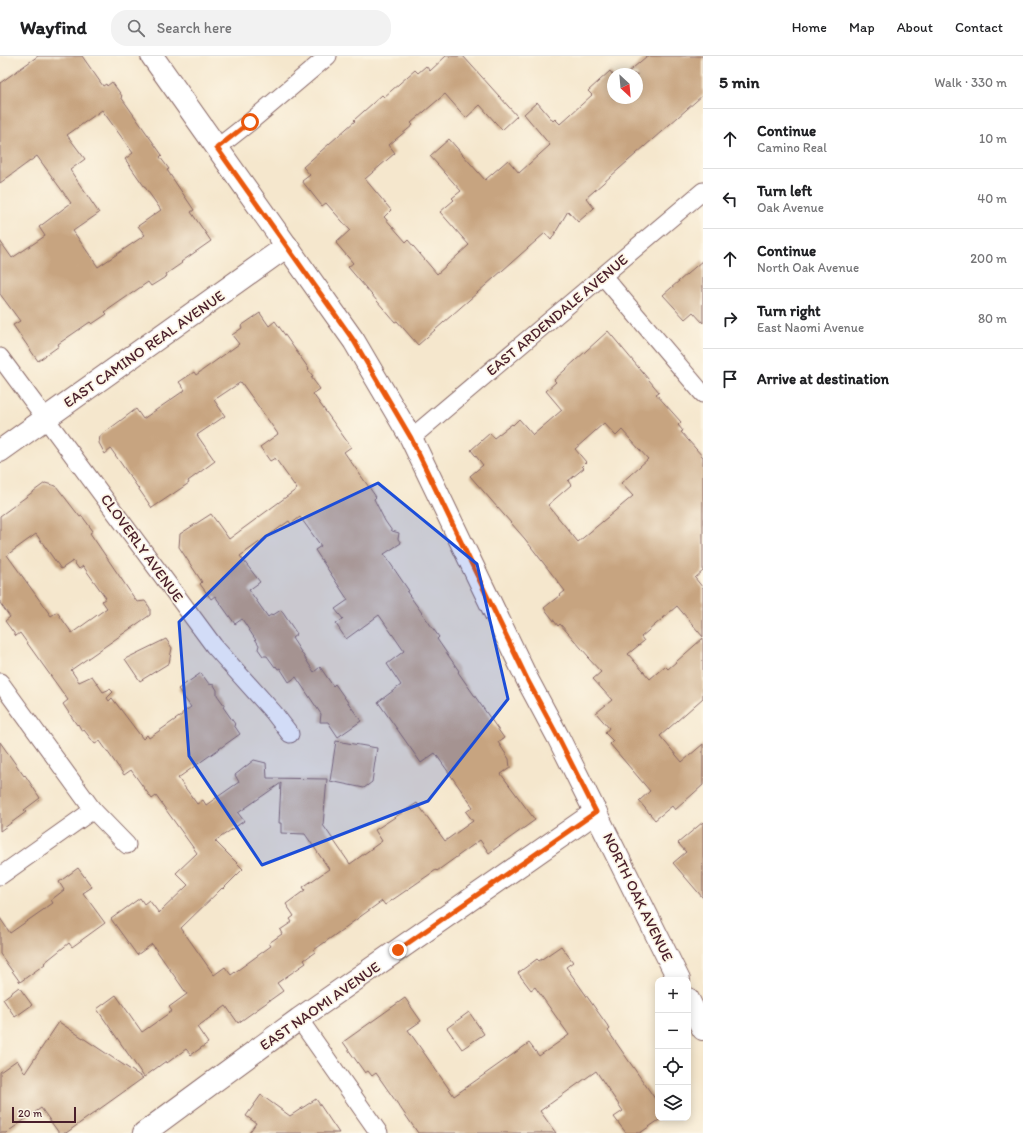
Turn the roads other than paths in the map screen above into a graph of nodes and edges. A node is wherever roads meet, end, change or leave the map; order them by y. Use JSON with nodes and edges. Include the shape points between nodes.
{"nodes":[{"id":1,"x":152,"y":56,"type":"edge"},
{"id":2,"x":328,"y":56,"type":"edge"},
{"id":3,"x":217,"y":148,"type":"junction"},
{"id":4,"x":703,"y":191,"type":"edge"},
{"id":5,"x":287,"y":246,"type":"junction"},
{"id":6,"x":603,"y":276,"type":"junction"},
{"id":7,"x":0,"y":357,"type":"edge"},
{"id":8,"x":703,"y":394,"type":"edge"},
{"id":9,"x":45,"y":419,"type":"junction"},
{"id":10,"x":411,"y":438,"type":"junction"},
{"id":11,"x":0,"y":451,"type":"edge"},
{"id":12,"x":0,"y":682,"type":"edge"},
{"id":13,"x":290,"y":734,"type":"dead end"},
{"id":14,"x":93,"y":810,"type":"junction"},
{"id":15,"x":596,"y":812,"type":"junction"},
{"id":16,"x":126,"y":845,"type":"dead end"},
{"id":17,"x":0,"y":876,"type":"edge"},
{"id":18,"x":678,"y":977,"type":"edge"},
{"id":19,"x":691,"y":1005,"type":"edge"},
{"id":20,"x":299,"y":1019,"type":"junction"},
{"id":21,"x":703,"y":1029,"type":"edge"},
{"id":22,"x":144,"y":1133,"type":"edge"},
{"id":23,"x":379,"y":1133,"type":"edge"}],
"edges":[{"from":1,"to":3,"type":"street","name":"NORTH OAK AVENUE"},
{"from":2,"to":3,"type":"street"},
{"from":3,"to":5,"type":"street","name":"NORTH OAK AVENUE"},
{"from":4,"to":6,"type":"street","name":"EAST ARDENDALE AVENUE"},
{"from":5,"to":9,"type":"street","name":"EAST CAMINO REAL AVENUE"},
{"from":5,"to":10,"type":"street","name":"NORTH OAK AVENUE","via":[[354,341]]},
{"from":6,"to":8,"type":"street"},
{"from":6,"to":10,"type":"street","name":"EAST ARDENDALE AVENUE"},
{"from":7,"to":9,"type":"street","name":"CLOVERLY AVENUE"},
{"from":9,"to":11,"type":"street","name":"EAST CAMINO REAL AVENUE"},
{"from":9,"to":13,"type":"street","name":"CLOVERLY AVENUE","via":[[214,646]]},
{"from":10,"to":15,"type":"street","name":"NORTH OAK AVENUE","via":[[528,681]]},
{"from":12,"to":14,"type":"street"},
{"from":14,"to":16,"type":"street"},
{"from":14,"to":17,"type":"street"},
{"from":15,"to":18,"type":"street","name":"NORTH OAK AVENUE"},
{"from":15,"to":20,"type":"street","name":"EAST NAOMI AVENUE"},
{"from":19,"to":21,"type":"street"},
{"from":20,"to":22,"type":"street","name":"EAST NAOMI AVENUE"},
{"from":20,"to":23,"type":"street"}]}
